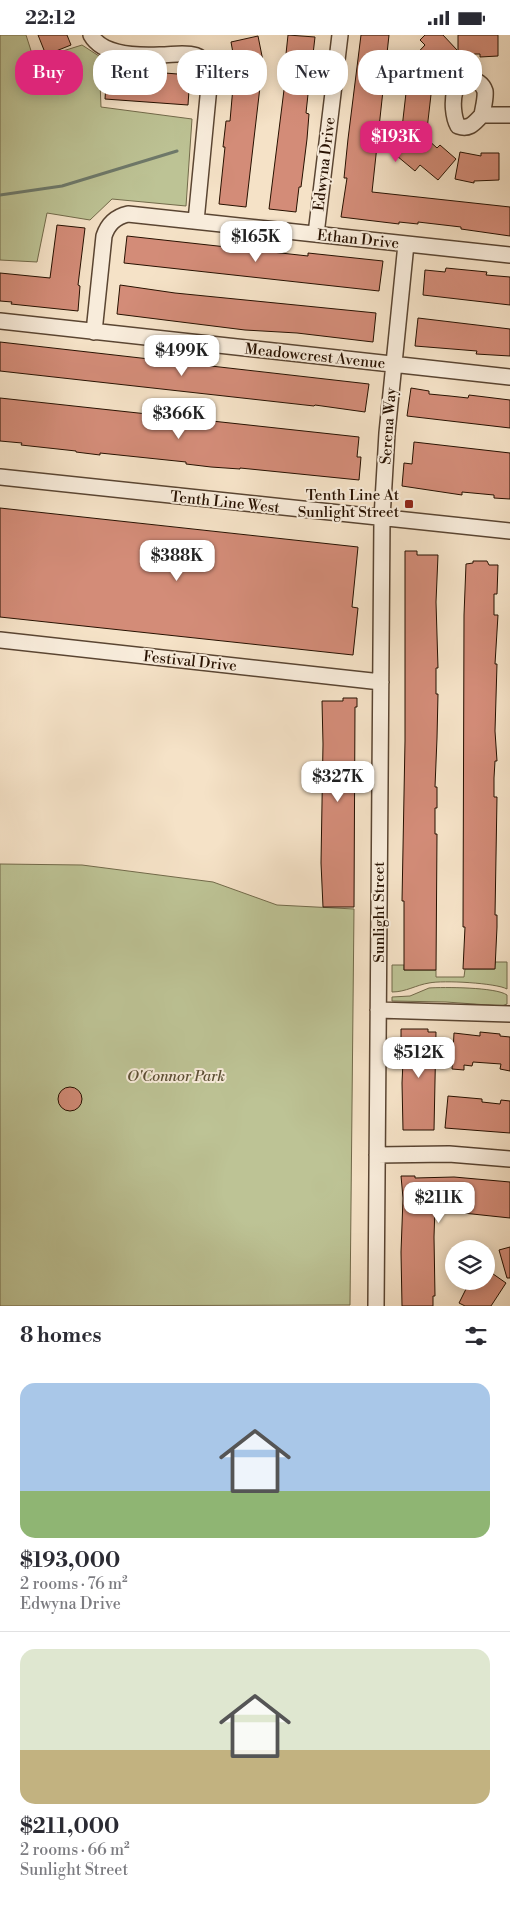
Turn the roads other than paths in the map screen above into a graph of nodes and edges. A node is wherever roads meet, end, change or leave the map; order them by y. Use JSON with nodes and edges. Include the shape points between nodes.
{"nodes":[{"id":1,"x":91,"y":35,"type":"edge"},
{"id":2,"x":340,"y":35,"type":"edge"},
{"id":3,"x":482,"y":115,"type":"dead end"},
{"id":4,"x":510,"y":115,"type":"edge"},
{"id":5,"x":196,"y":221,"type":"junction"},
{"id":6,"x":316,"y":234,"type":"junction"},
{"id":7,"x":406,"y":244,"type":"junction"},
{"id":8,"x":510,"y":255,"type":"edge"},
{"id":9,"x":0,"y":321,"type":"edge"},
{"id":10,"x":94,"y":332,"type":"junction"},
{"id":11,"x":394,"y":364,"type":"junction"},
{"id":12,"x":510,"y":377,"type":"edge"},
{"id":13,"x":0,"y":477,"type":"edge"},
{"id":14,"x":382,"y":518,"type":"junction"},
{"id":15,"x":510,"y":531,"type":"edge"},
{"id":16,"x":0,"y":640,"type":"edge"},
{"id":17,"x":381,"y":682,"type":"junction"},
{"id":18,"x":378,"y":1010,"type":"junction"},
{"id":19,"x":510,"y":1014,"type":"edge"},
{"id":20,"x":377,"y":1155,"type":"junction"},
{"id":21,"x":510,"y":1159,"type":"edge"},
{"id":22,"x":376,"y":1306,"type":"edge"}],
"edges":[{"from":1,"to":5,"type":"street","via":[[101,46],[121,53],[193,54],[202,59],[209,69]]},
{"from":2,"to":6,"type":"street","name":"Edwyna Drive"},
{"from":3,"to":4,"type":"street"},
{"from":5,"to":6,"type":"street","name":"Ethan Drive"},
{"from":5,"to":10,"type":"street","name":"Ethan Drive","via":[[128,214],[121,215],[110,224],[104,236]]},
{"from":6,"to":7,"type":"street","name":"Ethan Drive"},
{"from":7,"to":8,"type":"street","name":"Ethan Drive"},
{"from":7,"to":11,"type":"street","name":"Serena Way"},
{"from":9,"to":10,"type":"street","name":"Meadowcrest Avenue"},
{"from":10,"to":11,"type":"street","name":"Meadowcrest Avenue"},
{"from":11,"to":12,"type":"street","name":"Meadowcrest Avenue"},
{"from":11,"to":14,"type":"street","name":"Serena Way"},
{"from":13,"to":14,"type":"street","name":"Tenth Line West"},
{"from":14,"to":15,"type":"street","name":"Tenth Line West"},
{"from":14,"to":17,"type":"street","name":"Sunlight Street"},
{"from":16,"to":17,"type":"street","name":"Festival Drive"},
{"from":17,"to":18,"type":"street","name":"Sunlight Street"},
{"from":18,"to":19,"type":"street"},
{"from":18,"to":20,"type":"street","name":"Sunlight Street"},
{"from":20,"to":21,"type":"street","via":[[449,1154]]},
{"from":20,"to":22,"type":"street","name":"Sunlight Street"}]}
